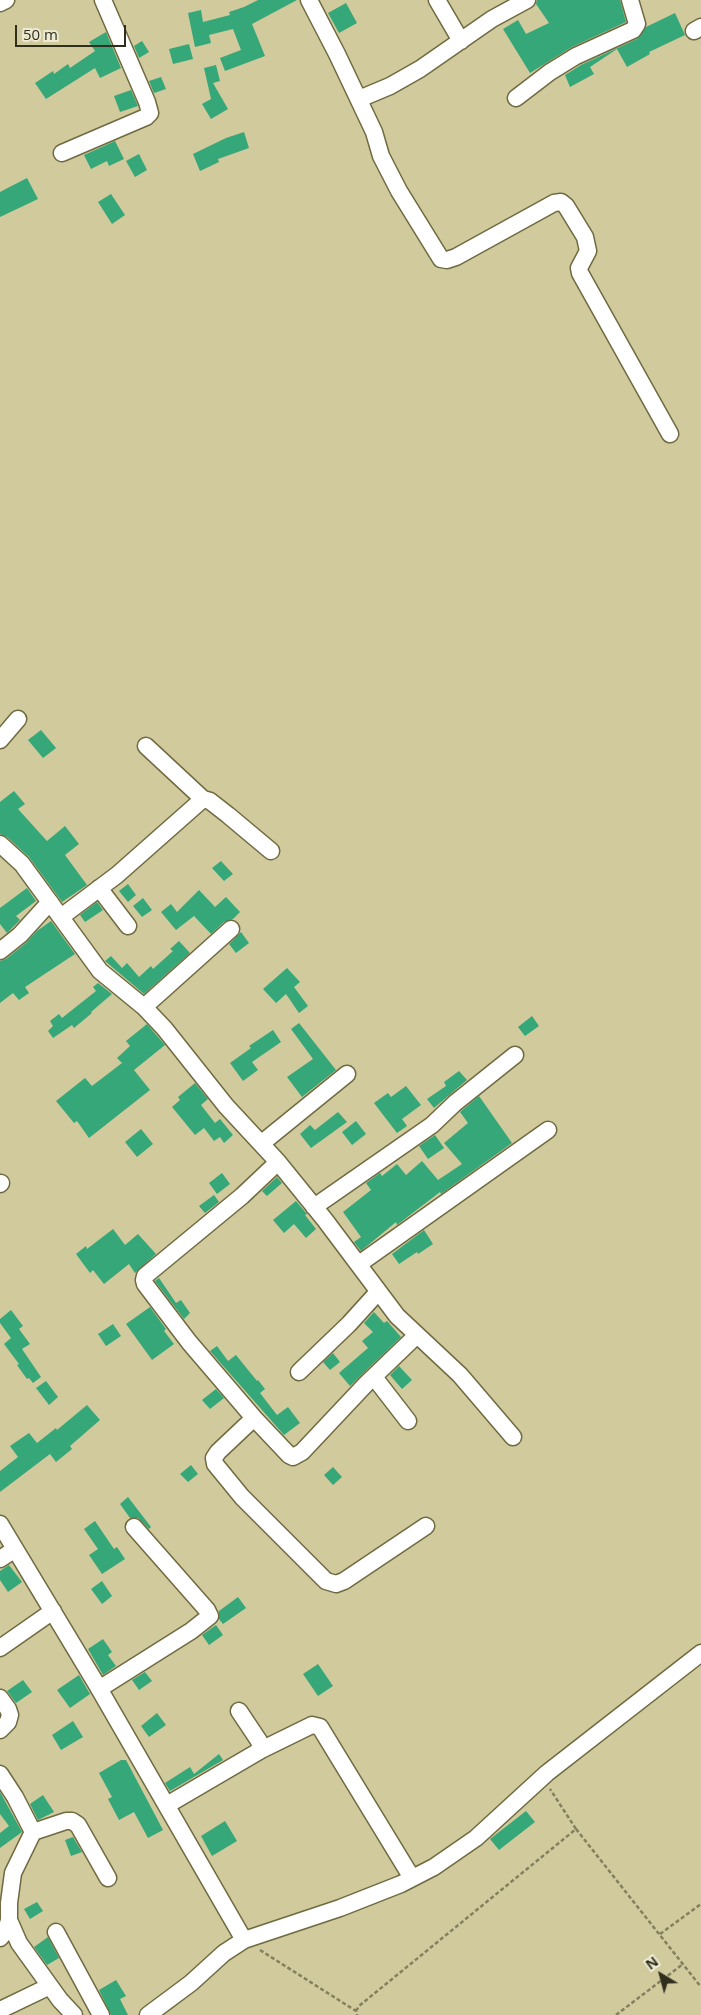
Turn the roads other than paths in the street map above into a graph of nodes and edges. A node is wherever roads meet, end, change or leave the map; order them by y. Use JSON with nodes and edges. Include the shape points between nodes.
{"nodes":[{"id":1,"x":6,"y":0,"type":"edge"},
{"id":2,"x":103,"y":0,"type":"edge"},
{"id":3,"x":308,"y":0,"type":"edge"},
{"id":4,"x":436,"y":0,"type":"edge"},
{"id":5,"x":527,"y":0,"type":"edge"},
{"id":6,"x":630,"y":0,"type":"edge"},
{"id":7,"x":0,"y":3,"type":"edge"},
{"id":8,"x":461,"y":41,"type":"junction"},
{"id":9,"x":516,"y":98,"type":"dead end"},
{"id":10,"x":358,"y":99,"type":"junction"},
{"id":11,"x":62,"y":152,"type":"dead end"},
{"id":12,"x":670,"y":434,"type":"dead end"},
{"id":13,"x":18,"y":719,"type":"dead end"},
{"id":14,"x":0,"y":740,"type":"edge"},
{"id":15,"x":146,"y":746,"type":"dead end"},
{"id":16,"x":203,"y":799,"type":"junction"},
{"id":17,"x":0,"y":844,"type":"edge"},
{"id":18,"x":271,"y":851,"type":"dead end"},
{"id":19,"x":99,"y":888,"type":"junction"},
{"id":20,"x":50,"y":902,"type":"junction"},
{"id":21,"x":61,"y":917,"type":"junction"},
{"id":22,"x":128,"y":926,"type":"dead end"},
{"id":23,"x":231,"y":929,"type":"dead end"},
{"id":24,"x":0,"y":950,"type":"edge"},
{"id":25,"x":144,"y":1007,"type":"junction"},
{"id":26,"x":515,"y":1055,"type":"dead end"},
{"id":27,"x":347,"y":1074,"type":"dead end"},
{"id":28,"x":548,"y":1130,"type":"dead end"},
{"id":29,"x":262,"y":1144,"type":"junction"},
{"id":30,"x":278,"y":1162,"type":"junction"},
{"id":31,"x":314,"y":1207,"type":"junction"},
{"id":32,"x":358,"y":1264,"type":"junction"},
{"id":33,"x":378,"y":1292,"type":"junction"},
{"id":34,"x":416,"y":1336,"type":"junction"},
{"id":35,"x":299,"y":1372,"type":"dead end"},
{"id":36,"x":374,"y":1377,"type":"junction"},
{"id":37,"x":254,"y":1418,"type":"junction"},
{"id":38,"x":408,"y":1421,"type":"dead end"},
{"id":39,"x":513,"y":1437,"type":"dead end"},
{"id":40,"x":0,"y":1524,"type":"edge"},
{"id":41,"x":426,"y":1526,"type":"dead end"},
{"id":42,"x":134,"y":1527,"type":"dead end"},
{"id":43,"x":15,"y":1549,"type":"junction"},
{"id":44,"x":0,"y":1559,"type":"edge"},
{"id":45,"x":53,"y":1611,"type":"junction"},
{"id":46,"x":0,"y":1648,"type":"edge"},
{"id":47,"x":701,"y":1653,"type":"edge"},
{"id":48,"x":99,"y":1689,"type":"junction"},
{"id":49,"x":0,"y":1698,"type":"edge"},
{"id":50,"x":239,"y":1711,"type":"dead end"},
{"id":51,"x":0,"y":1730,"type":"edge"},
{"id":52,"x":262,"y":1750,"type":"junction"},
{"id":53,"x":0,"y":1774,"type":"edge"},
{"id":54,"x":168,"y":1805,"type":"junction"},
{"id":55,"x":33,"y":1832,"type":"junction"},
{"id":56,"x":108,"y":1878,"type":"dead end"},
{"id":57,"x":412,"y":1878,"type":"junction"},
{"id":58,"x":6,"y":1904,"type":"edge"},
{"id":59,"x":56,"y":1932,"type":"dead end"},
{"id":60,"x":0,"y":1938,"type":"edge"},
{"id":61,"x":244,"y":1940,"type":"junction"},
{"id":62,"x":50,"y":1986,"type":"junction"},
{"id":63,"x":0,"y":2010,"type":"edge"},
{"id":64,"x":74,"y":2015,"type":"edge"},
{"id":65,"x":101,"y":2015,"type":"edge"},
{"id":66,"x":148,"y":2015,"type":"edge"}],
"edges":[{"from":1,"to":7,"type":"street"},
{"from":2,"to":11,"type":"street","via":[[150,113],[141,120]]},
{"from":3,"to":10,"type":"street"},
{"from":4,"to":8,"type":"street"},
{"from":5,"to":8,"type":"street"},
{"from":6,"to":9,"type":"street","via":[[637,24],[634,30],[576,56]]},
{"from":8,"to":10,"type":"street","via":[[412,74]]},
{"from":10,"to":12,"type":"street","via":[[399,191],[441,259],[456,256],[554,203],[566,206],[584,237],[588,251],[579,268],[580,273]]},
{"from":13,"to":14,"type":"street"},
{"from":15,"to":16,"type":"street"},
{"from":16,"to":18,"type":"street","via":[[210,801]]},
{"from":16,"to":19,"type":"street"},
{"from":17,"to":20,"type":"street","via":[[22,864]]},
{"from":19,"to":21,"type":"street"},
{"from":19,"to":22,"type":"street"},
{"from":20,"to":21,"type":"street"},
{"from":20,"to":24,"type":"street","via":[[20,935]]},
{"from":21,"to":25,"type":"street","via":[[100,971]]},
{"from":23,"to":25,"type":"street"},
{"from":25,"to":29,"type":"street"},
{"from":26,"to":31,"type":"street","via":[[432,1125]]},
{"from":27,"to":29,"type":"street"},
{"from":28,"to":32,"type":"street"},
{"from":29,"to":30,"type":"street"},
{"from":30,"to":31,"type":"street"},
{"from":30,"to":37,"type":"street","via":[[242,1196],[150,1270],[144,1280],[189,1342]]},
{"from":31,"to":32,"type":"street"},
{"from":32,"to":33,"type":"street"},
{"from":33,"to":34,"type":"street"},
{"from":33,"to":35,"type":"street"},
{"from":34,"to":36,"type":"street"},
{"from":34,"to":39,"type":"street","via":[[460,1375]]},
{"from":36,"to":37,"type":"street","via":[[297,1456],[289,1455]]},
{"from":36,"to":38,"type":"street"},
{"from":37,"to":41,"type":"street","via":[[218,1452],[215,1464],[242,1497],[326,1581],[336,1584],[344,1581]]},
{"from":40,"to":43,"type":"street"},
{"from":42,"to":48,"type":"street","via":[[210,1616]]},
{"from":43,"to":44,"type":"street"},
{"from":43,"to":45,"type":"street"},
{"from":45,"to":46,"type":"street"},
{"from":45,"to":48,"type":"street"},
{"from":47,"to":57,"type":"street","via":[[544,1778],[476,1838]]},
{"from":48,"to":54,"type":"street"},
{"from":49,"to":51,"type":"street","via":[[10,1715]]},
{"from":50,"to":52,"type":"street","via":[[260,1741]]},
{"from":52,"to":54,"type":"street"},
{"from":52,"to":57,"type":"street","via":[[312,1725],[320,1727]]},
{"from":53,"to":55,"type":"street"},
{"from":54,"to":61,"type":"street"},
{"from":55,"to":56,"type":"street","via":[[66,1821],[78,1824]]},
{"from":55,"to":58,"type":"street","via":[[13,1873]]},
{"from":57,"to":61,"type":"street","via":[[340,1908]]},
{"from":58,"to":60,"type":"street","via":[[6,1931]]},
{"from":58,"to":62,"type":"street","via":[[19,1943]]},
{"from":59,"to":65,"type":"street"},
{"from":61,"to":66,"type":"street"},
{"from":62,"to":63,"type":"street"},
{"from":62,"to":64,"type":"street"}]}
